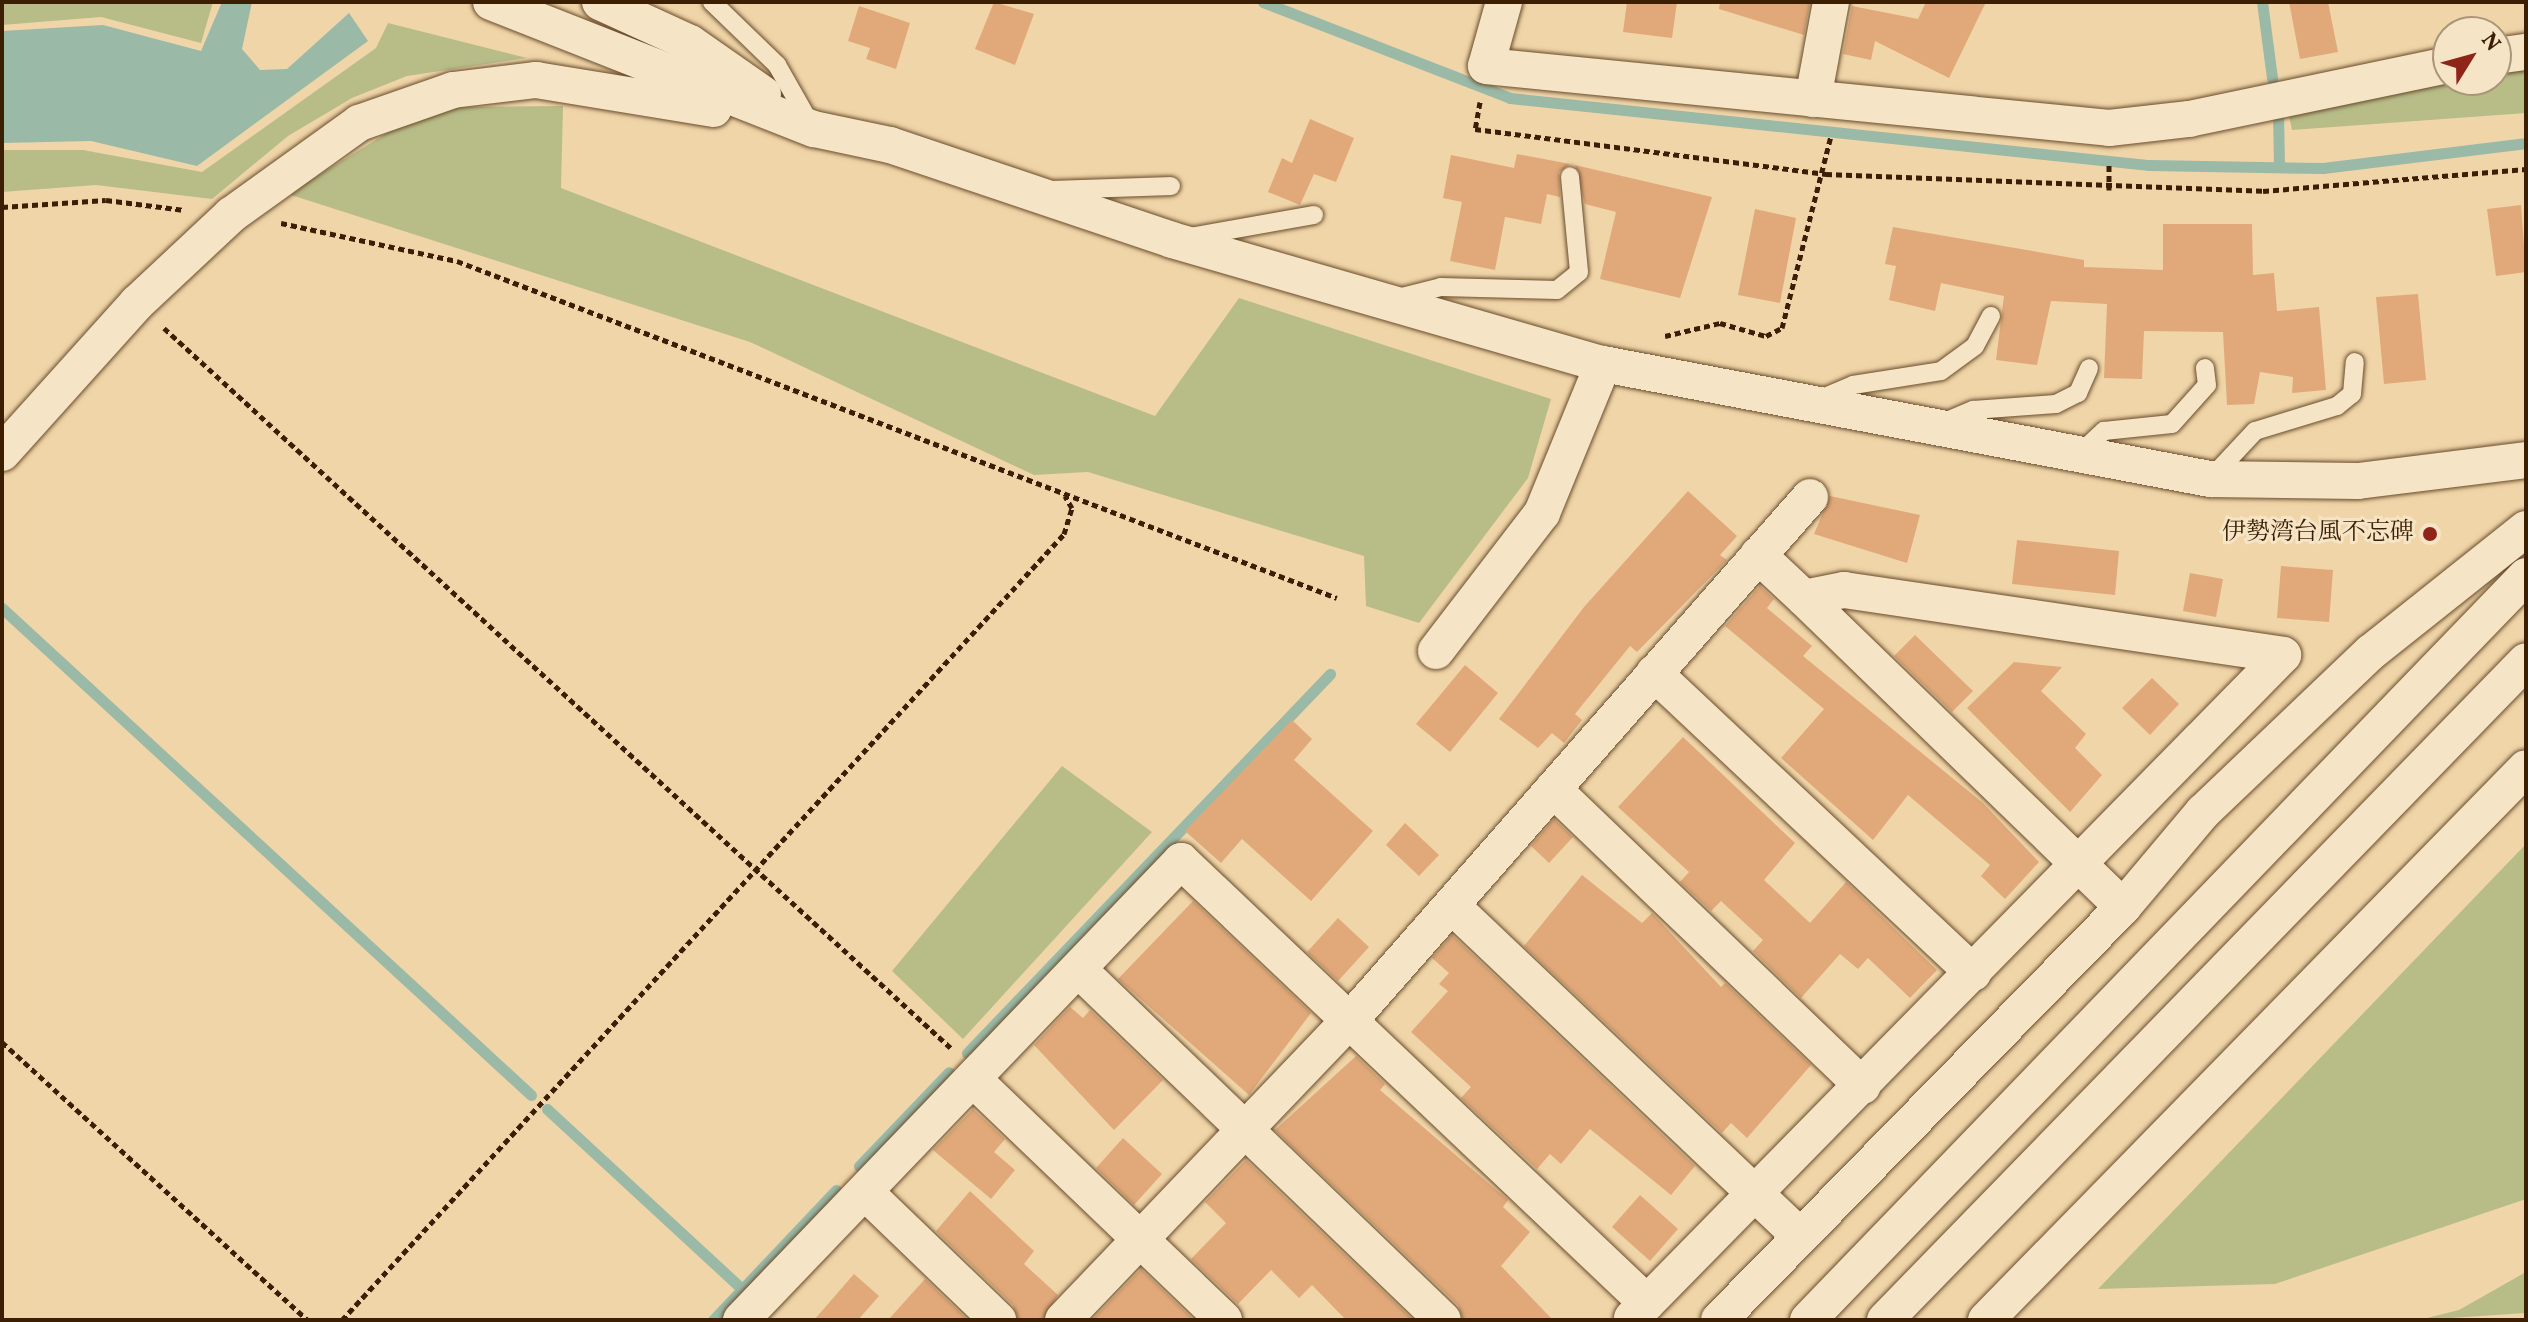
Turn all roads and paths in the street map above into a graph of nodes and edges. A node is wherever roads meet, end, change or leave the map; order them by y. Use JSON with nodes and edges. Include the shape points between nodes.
{"nodes":[{"id":1,"x":491,"y":2,"type":"edge"},
{"id":2,"x":600,"y":2,"type":"edge"},
{"id":3,"x":712,"y":2,"type":"edge"},
{"id":4,"x":1504,"y":2,"type":"edge"},
{"id":5,"x":1831,"y":2,"type":"edge"},
{"id":6,"x":2432,"y":68,"type":"edge"},
{"id":7,"x":1813,"y":99,"type":"junction"},
{"id":8,"x":814,"y":129,"type":"junction"},
{"id":9,"x":1475,"y":129,"type":"dead end"},
{"id":10,"x":2526,"y":169,"type":"edge"},
{"id":11,"x":1826,"y":174,"type":"junction"},
{"id":12,"x":1570,"y":176,"type":"dead end"},
{"id":13,"x":1171,"y":186,"type":"dead end"},
{"id":14,"x":1026,"y":191,"type":"junction"},
{"id":15,"x":2,"y":207,"type":"edge"},
{"id":16,"x":231,"y":215,"type":"junction"},
{"id":17,"x":1314,"y":215,"type":"dead end"},
{"id":18,"x":1172,"y":240,"type":"junction"},
{"id":19,"x":137,"y":303,"type":"junction"},
{"id":20,"x":1382,"y":303,"type":"junction"},
{"id":21,"x":1991,"y":316,"type":"dead end"},
{"id":22,"x":1650,"y":336,"type":"dead end"},
{"id":23,"x":2355,"y":362,"type":"dead end"},
{"id":24,"x":1603,"y":364,"type":"junction"},
{"id":25,"x":2089,"y":368,"type":"dead end"},
{"id":26,"x":2205,"y":368,"type":"dead end"},
{"id":27,"x":1807,"y":405,"type":"junction"},
{"id":28,"x":1925,"y":430,"type":"junction"},
{"id":29,"x":2,"y":453,"type":"edge"},
{"id":30,"x":2074,"y":458,"type":"junction"},
{"id":31,"x":2526,"y":460,"type":"edge"},
{"id":32,"x":2210,"y":479,"type":"junction"},
{"id":33,"x":1064,"y":495,"type":"junction"},
{"id":34,"x":1810,"y":497,"type":"dead end"},
{"id":35,"x":2526,"y":529,"type":"edge"},
{"id":36,"x":1758,"y":555,"type":"junction"},
{"id":37,"x":2526,"y":576,"type":"edge"},
{"id":38,"x":1337,"y":598,"type":"dead end"},
{"id":39,"x":1804,"y":598,"type":"junction"},
{"id":40,"x":1436,"y":651,"type":"dead end"},
{"id":41,"x":2526,"y":661,"type":"edge"},
{"id":42,"x":1654,"y":673,"type":"junction"},
{"id":43,"x":2526,"y":768,"type":"edge"},
{"id":44,"x":1553,"y":789,"type":"junction"},
{"id":45,"x":2076,"y":864,"type":"junction"},
{"id":46,"x":753,"y":866,"type":"junction"},
{"id":47,"x":1452,"y":906,"type":"junction"},
{"id":48,"x":2123,"y":907,"type":"junction"},
{"id":49,"x":1078,"y":969,"type":"junction"},
{"id":50,"x":1973,"y":973,"type":"junction"},
{"id":51,"x":1351,"y":1019,"type":"junction"},
{"id":52,"x":2,"y":1042,"type":"edge"},
{"id":53,"x":977,"y":1078,"type":"junction"},
{"id":54,"x":1863,"y":1086,"type":"junction"},
{"id":55,"x":1244,"y":1131,"type":"junction"},
{"id":56,"x":865,"y":1192,"type":"junction"},
{"id":57,"x":1756,"y":1195,"type":"junction"},
{"id":58,"x":1800,"y":1236,"type":"junction"},
{"id":59,"x":1139,"y":1240,"type":"junction"},
{"id":60,"x":1638,"y":1312,"type":"edge"},
{"id":61,"x":759,"y":1314,"type":"edge"},
{"id":62,"x":307,"y":1320,"type":"edge"},
{"id":63,"x":342,"y":1320,"type":"edge"},
{"id":64,"x":998,"y":1320,"type":"edge"},
{"id":65,"x":1063,"y":1320,"type":"edge"},
{"id":66,"x":1224,"y":1320,"type":"edge"},
{"id":67,"x":1443,"y":1320,"type":"edge"},
{"id":68,"x":1719,"y":1320,"type":"edge"},
{"id":69,"x":1808,"y":1320,"type":"edge"},
{"id":70,"x":1885,"y":1320,"type":"edge"},
{"id":71,"x":1986,"y":1320,"type":"edge"}],
"edges":[{"from":1,"to":8,"type":"street"},
{"from":2,"to":8,"type":"street","via":[[690,43]]},
{"from":3,"to":8,"type":"lane","via":[[777,65]]},
{"from":4,"to":7,"type":"street","via":[[1486,66]]},
{"from":5,"to":7,"type":"street"},
{"from":6,"to":7,"type":"street","via":[[2189,119],[2109,128]]},
{"from":8,"to":14,"type":"street","via":[[890,145]]},
{"from":8,"to":16,"type":"street","via":[[639,93],[536,80],[453,90],[332,137]]},
{"from":9,"to":11,"type":"path"},
{"from":10,"to":11,"type":"path","via":[[2263,191]]},
{"from":11,"to":22,"type":"path","via":[[1782,328],[1766,336],[1720,323]]},
{"from":12,"to":20,"type":"lane","via":[[1579,272],[1557,290],[1441,287]]},
{"from":13,"to":14,"type":"lane"},
{"from":14,"to":18,"type":"street"},
{"from":15,"to":16,"type":"path","via":[[106,200]]},
{"from":16,"to":19,"type":"street"},
{"from":16,"to":33,"type":"path","via":[[366,236],[457,261]]},
{"from":17,"to":18,"type":"lane"},
{"from":18,"to":20,"type":"street"},
{"from":19,"to":29,"type":"street"},
{"from":19,"to":46,"type":"path"},
{"from":20,"to":24,"type":"street"},
{"from":21,"to":27,"type":"lane","via":[[1960,362],[1853,385]]},
{"from":23,"to":32,"type":"lane","via":[[2352,394],[2337,406],[2255,431]]},
{"from":24,"to":27,"type":"street"},
{"from":24,"to":40,"type":"street","via":[[1542,513]]},
{"from":25,"to":28,"type":"lane","via":[[2078,393],[2056,404],[1973,410]]},
{"from":26,"to":30,"type":"lane","via":[[2207,385],[2172,424],[2104,431]]},
{"from":27,"to":28,"type":"street"},
{"from":28,"to":30,"type":"street"},
{"from":30,"to":32,"type":"street"},
{"from":31,"to":32,"type":"street","via":[[2358,481]]},
{"from":33,"to":38,"type":"path"},
{"from":33,"to":46,"type":"path","via":[[1072,508],[1064,534]]},
{"from":34,"to":36,"type":"street"},
{"from":35,"to":48,"type":"street","via":[[2370,653],[2203,812]]},
{"from":36,"to":39,"type":"street"},
{"from":36,"to":42,"type":"street"},
{"from":37,"to":69,"type":"street"},
{"from":39,"to":45,"type":"street"},
{"from":39,"to":45,"type":"street","via":[[1844,590],[2283,655]]},
{"from":41,"to":70,"type":"street"},
{"from":42,"to":44,"type":"street"},
{"from":42,"to":50,"type":"street"},
{"from":43,"to":71,"type":"street"},
{"from":44,"to":47,"type":"street"},
{"from":44,"to":54,"type":"street"},
{"from":45,"to":48,"type":"street"},
{"from":45,"to":50,"type":"street"},
{"from":46,"to":53,"type":"path"},
{"from":46,"to":63,"type":"path"},
{"from":47,"to":51,"type":"street"},
{"from":47,"to":57,"type":"street"},
{"from":48,"to":58,"type":"street"},
{"from":49,"to":51,"type":"street","via":[[1181,861]]},
{"from":49,"to":53,"type":"street"},
{"from":49,"to":55,"type":"street"},
{"from":50,"to":54,"type":"street"},
{"from":51,"to":55,"type":"street"},
{"from":51,"to":60,"type":"street"},
{"from":52,"to":62,"type":"path"},
{"from":53,"to":56,"type":"street"},
{"from":53,"to":59,"type":"street"},
{"from":54,"to":57,"type":"street"},
{"from":55,"to":59,"type":"street"},
{"from":55,"to":67,"type":"street"},
{"from":56,"to":61,"type":"street"},
{"from":56,"to":64,"type":"street"},
{"from":57,"to":58,"type":"street"},
{"from":57,"to":60,"type":"street"},
{"from":58,"to":68,"type":"street"},
{"from":59,"to":65,"type":"street"},
{"from":59,"to":66,"type":"street"}]}
